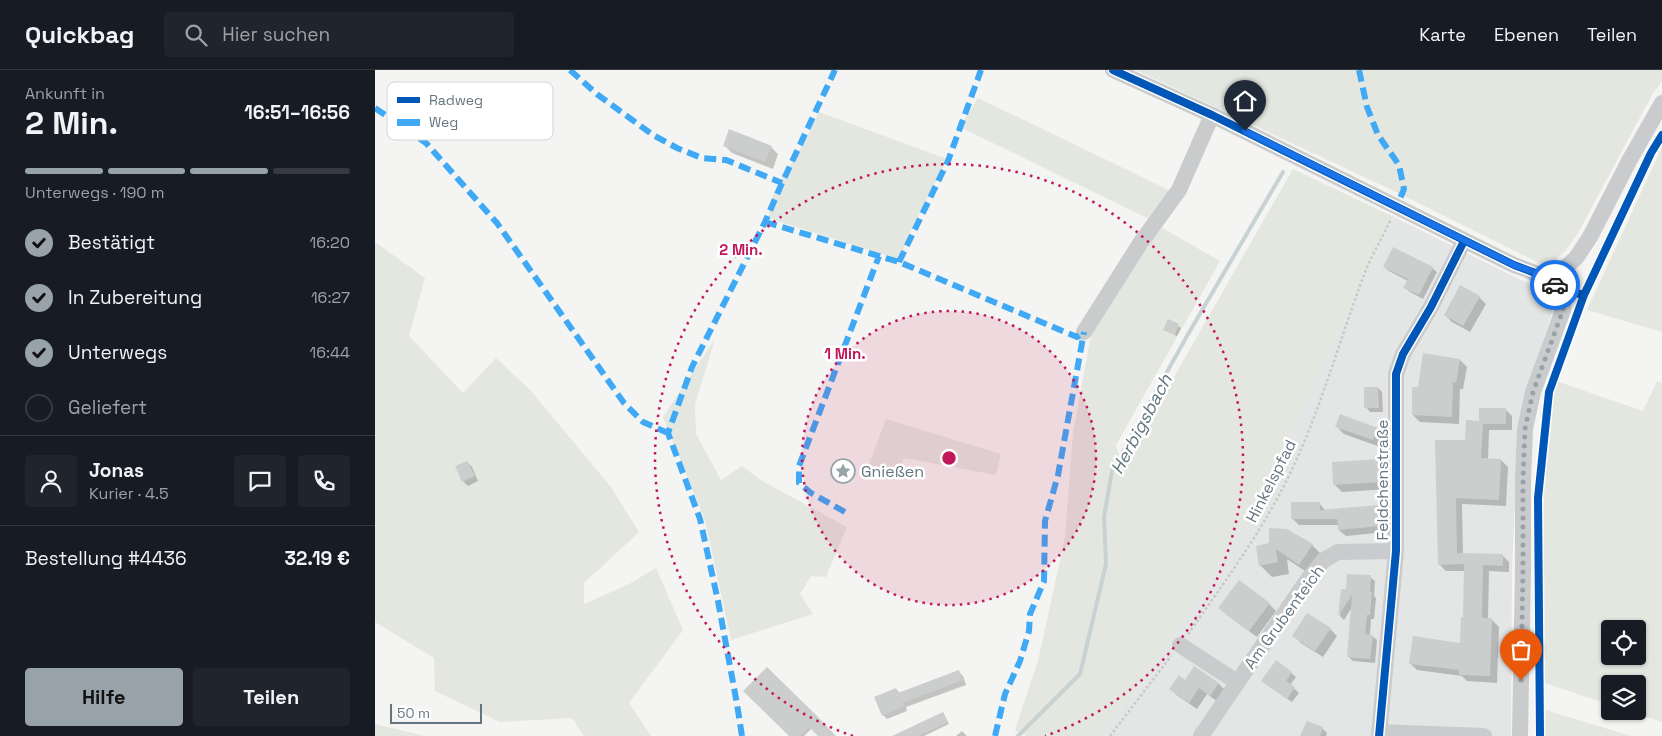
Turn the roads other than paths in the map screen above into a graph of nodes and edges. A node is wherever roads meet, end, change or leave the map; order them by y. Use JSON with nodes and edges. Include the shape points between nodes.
{"nodes":[{"id":1,"x":1113,"y":70,"type":"edge"},
{"id":2,"x":1662,"y":104,"type":"edge"},
{"id":3,"x":1212,"y":115,"type":"junction"},
{"id":4,"x":1464,"y":241,"type":"junction"},
{"id":5,"x":1553,"y":282,"type":"junction"},
{"id":6,"x":1084,"y":332,"type":"dead end"},
{"id":7,"x":1396,"y":551,"type":"junction"},
{"id":8,"x":1180,"y":645,"type":"road end"},
{"id":9,"x":1237,"y":682,"type":"junction"},
{"id":10,"x":1379,"y":734,"type":"edge"},
{"id":11,"x":1201,"y":736,"type":"edge"},
{"id":12,"x":1484,"y":736,"type":"edge"},
{"id":13,"x":1520,"y":736,"type":"edge"}],
"edges":[{"from":1,"to":3,"type":"street"},
{"from":2,"to":5,"type":"street","via":[[1590,237],[1576,258]]},
{"from":3,"to":4,"type":"street"},
{"from":3,"to":6,"type":"street","via":[[1179,190],[1141,242]]},
{"from":4,"to":5,"type":"street"},
{"from":4,"to":7,"type":"street","name":"Feldchenstraße","via":[[1403,354],[1396,374]]},
{"from":5,"to":13,"type":"street","via":[[1564,301],[1563,310],[1533,392],[1525,429]]},
{"from":7,"to":9,"type":"street","name":"Am Grubenteich","via":[[1338,552],[1324,560]]},
{"from":7,"to":10,"type":"street","name":"Feldchenstraße"},
{"from":8,"to":9,"type":"street"},
{"from":9,"to":11,"type":"street","name":"Am Grubenteich"},
{"from":10,"to":12,"type":"street"}]}
